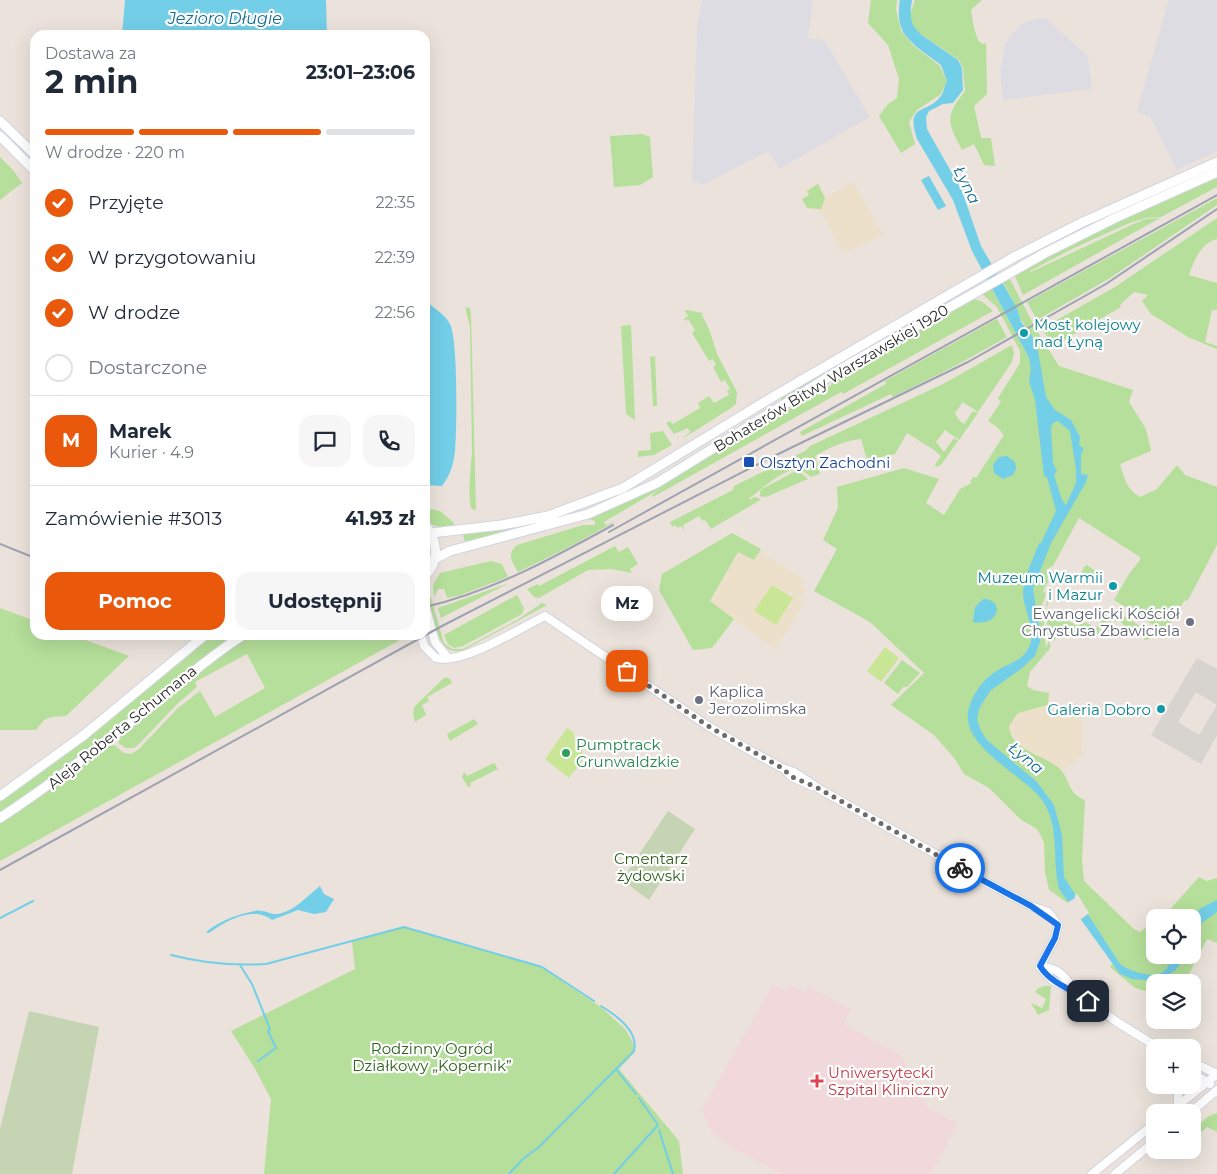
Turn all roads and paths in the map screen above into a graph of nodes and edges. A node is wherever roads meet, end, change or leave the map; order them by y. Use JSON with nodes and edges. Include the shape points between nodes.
{"nodes":[{"id":1,"x":0,"y":121,"type":"edge"},
{"id":2,"x":0,"y":136,"type":"edge"},
{"id":3,"x":30,"y":150,"type":"edge"},
{"id":4,"x":1217,"y":162,"type":"edge"},
{"id":5,"x":30,"y":166,"type":"edge"},
{"id":6,"x":1217,"y":172,"type":"edge"},
{"id":7,"x":431,"y":533,"type":"joint"},
{"id":8,"x":435,"y":559,"type":"junction"},
{"id":9,"x":430,"y":568,"type":"edge"},
{"id":10,"x":430,"y":622,"type":"edge"},
{"id":11,"x":199,"y":640,"type":"edge"},
{"id":12,"x":235,"y":640,"type":"edge"},
{"id":13,"x":422,"y":640,"type":"edge"},
{"id":14,"x":448,"y":658,"type":"junction"},
{"id":15,"x":0,"y":796,"type":"edge"},
{"id":16,"x":0,"y":818,"type":"edge"},
{"id":17,"x":1040,"y":966,"type":"junction"},
{"id":18,"x":1077,"y":993,"type":"junction"},
{"id":19,"x":1146,"y":1040,"type":"edge"},
{"id":20,"x":1201,"y":1066,"type":"edge"},
{"id":21,"x":1217,"y":1074,"type":"edge"},
{"id":22,"x":1201,"y":1078,"type":"edge"},
{"id":23,"x":1207,"y":1082,"type":"junction"},
{"id":24,"x":1217,"y":1090,"type":"edge"},
{"id":25,"x":1180,"y":1104,"type":"edge"},
{"id":26,"x":1200,"y":1104,"type":"edge"},
{"id":27,"x":1146,"y":1130,"type":"edge"},
{"id":28,"x":1146,"y":1148,"type":"edge"},
{"id":29,"x":1092,"y":1174,"type":"edge"},
{"id":30,"x":1115,"y":1174,"type":"edge"}],
"edges":[{"from":1,"to":3,"type":"main road"},
{"from":2,"to":5,"type":"main road"},
{"from":4,"to":7,"type":"main road","name":"Bohaterów Bitwy Warszawskiej 1920","via":[[1014,257],[772,397],[623,488],[548,516]]},
{"from":6,"to":8,"type":"main road","name":"Bohaterów Bitwy Warszawskiej 1920","via":[[1080,235],[1020,267],[782,405],[657,483],[588,514],[450,551]]},
{"from":7,"to":8,"type":"main road"},
{"from":8,"to":9,"type":"main road"},
{"from":10,"to":14,"type":"street","via":[[436,642]]},
{"from":11,"to":15,"type":"main road","name":"Aleja Roberta Schumana","via":[[84,735]]},
{"from":12,"to":16,"type":"main road","name":"Aleja Roberta Schumana","via":[[42,790]]},
{"from":13,"to":14,"type":"street","via":[[432,655]]},
{"from":14,"to":17,"type":"street","via":[[470,654],[545,616],[674,704],[749,750],[794,772],[1031,906],[1058,925]]},
{"from":17,"to":18,"type":"street","via":[[1052,980]]},
{"from":17,"to":18,"type":"street","via":[[1059,970]]},
{"from":18,"to":19,"type":"street"},
{"from":20,"to":21,"type":"street"},
{"from":21,"to":23,"type":"street"},
{"from":22,"to":23,"type":"street"},
{"from":23,"to":24,"type":"street"},
{"from":23,"to":25,"type":"street"},
{"from":24,"to":26,"type":"street"},
{"from":27,"to":29,"type":"street"},
{"from":28,"to":30,"type":"street"}]}
